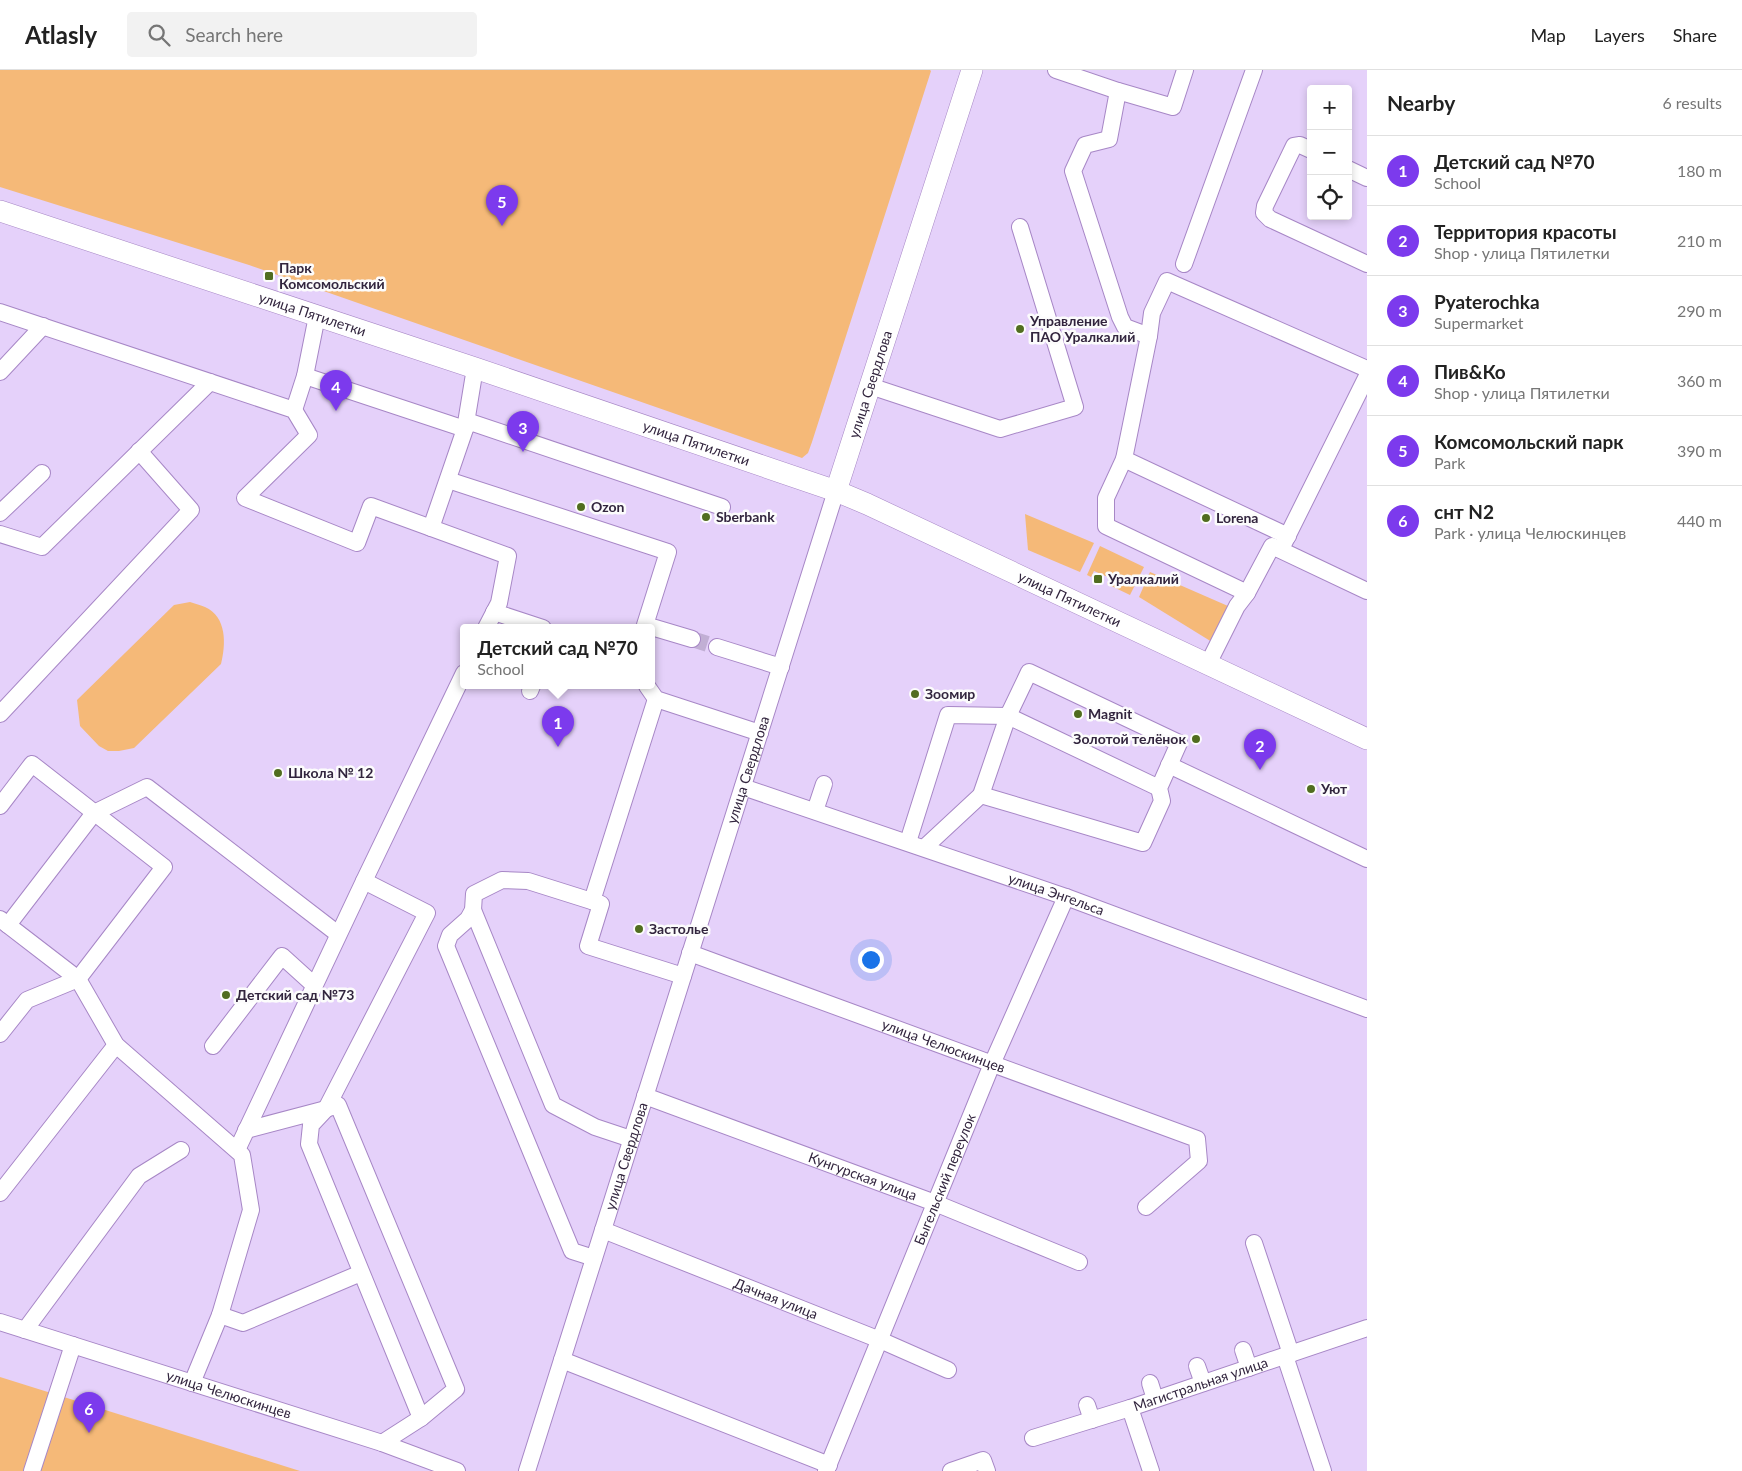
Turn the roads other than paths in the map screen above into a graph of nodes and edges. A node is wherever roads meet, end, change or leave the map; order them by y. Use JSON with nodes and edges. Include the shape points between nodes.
{"nodes":[{"id":1,"x":972,"y":70,"type":"edge"},
{"id":2,"x":1056,"y":70,"type":"edge"},
{"id":3,"x":1185,"y":70,"type":"edge"},
{"id":4,"x":1254,"y":70,"type":"edge"},
{"id":5,"x":1118,"y":91,"type":"junction"},
{"id":6,"x":1307,"y":148,"type":"edge"},
{"id":7,"x":1352,"y":170,"type":"edge"},
{"id":8,"x":1367,"y":178,"type":"edge"},
{"id":9,"x":0,"y":211,"type":"edge"},
{"id":10,"x":1020,"y":227,"type":"dead end"},
{"id":11,"x":1184,"y":264,"type":"dead end"},
{"id":12,"x":1367,"y":264,"type":"edge"},
{"id":13,"x":0,"y":312,"type":"edge"},
{"id":14,"x":317,"y":316,"type":"junction"},
{"id":15,"x":43,"y":326,"type":"junction"},
{"id":16,"x":1149,"y":336,"type":"junction"},
{"id":17,"x":475,"y":368,"type":"junction"},
{"id":18,"x":1367,"y":368,"type":"edge"},
{"id":19,"x":0,"y":372,"type":"edge"},
{"id":20,"x":305,"y":376,"type":"junction"},
{"id":21,"x":1367,"y":376,"type":"edge"},
{"id":22,"x":210,"y":382,"type":"junction"},
{"id":23,"x":870,"y":386,"type":"junction"},
{"id":24,"x":294,"y":410,"type":"junction"},
{"id":25,"x":466,"y":425,"type":"junction"},
{"id":26,"x":139,"y":451,"type":"junction"},
{"id":27,"x":1124,"y":459,"type":"junction"},
{"id":28,"x":42,"y":473,"type":"dead end"},
{"id":29,"x":448,"y":480,"type":"junction"},
{"id":30,"x":836,"y":491,"type":"junction"},
{"id":31,"x":722,"y":507,"type":"dead end"},
{"id":32,"x":0,"y":512,"type":"edge"},
{"id":33,"x":431,"y":528,"type":"junction"},
{"id":34,"x":0,"y":534,"type":"edge"},
{"id":35,"x":1284,"y":543,"type":"junction"},
{"id":36,"x":1367,"y":591,"type":"edge"},
{"id":37,"x":1247,"y":593,"type":"junction"},
{"id":38,"x":494,"y":612,"type":"junction"},
{"id":39,"x":488,"y":624,"type":"edge"},
{"id":40,"x":531,"y":624,"type":"edge"},
{"id":41,"x":645,"y":624,"type":"edge"},
{"id":42,"x":655,"y":628,"type":"edge"},
{"id":43,"x":692,"y":639,"type":"tunnel mouth"},
{"id":44,"x":717,"y":647,"type":"tunnel mouth"},
{"id":45,"x":1208,"y":664,"type":"junction"},
{"id":46,"x":780,"y":667,"type":"junction"},
{"id":47,"x":460,"y":681,"type":"edge"},
{"id":48,"x":652,"y":692,"type":"edge"},
{"id":49,"x":0,"y":714,"type":"edge"},
{"id":50,"x":1008,"y":716,"type":"junction"},
{"id":51,"x":760,"y":732,"type":"junction"},
{"id":52,"x":1367,"y":739,"type":"edge"},
{"id":53,"x":1169,"y":765,"type":"junction"},
{"id":54,"x":824,"y":784,"type":"dead end"},
{"id":55,"x":743,"y":787,"type":"junction"},
{"id":56,"x":1158,"y":788,"type":"junction"},
{"id":57,"x":981,"y":795,"type":"junction"},
{"id":58,"x":0,"y":806,"type":"edge"},
{"id":59,"x":815,"y":811,"type":"junction"},
{"id":60,"x":94,"y":813,"type":"junction"},
{"id":61,"x":908,"y":842,"type":"junction"},
{"id":62,"x":925,"y":847,"type":"junction"},
{"id":63,"x":1367,"y":859,"type":"edge"},
{"id":64,"x":364,"y":880,"type":"junction"},
{"id":65,"x":1066,"y":897,"type":"junction"},
{"id":66,"x":592,"y":901,"type":"junction"},
{"id":67,"x":473,"y":910,"type":"junction"},
{"id":68,"x":4,"y":922,"type":"edge"},
{"id":69,"x":338,"y":934,"type":"junction"},
{"id":70,"x":690,"y":952,"type":"junction"},
{"id":71,"x":683,"y":976,"type":"junction"},
{"id":72,"x":78,"y":978,"type":"junction"},
{"id":73,"x":314,"y":985,"type":"junction"},
{"id":74,"x":1367,"y":1009,"type":"edge"},
{"id":75,"x":0,"y":1034,"type":"edge"},
{"id":76,"x":116,"y":1045,"type":"junction"},
{"id":77,"x":213,"y":1046,"type":"dead end"},
{"id":78,"x":992,"y":1064,"type":"junction"},
{"id":79,"x":645,"y":1096,"type":"junction"},
{"id":80,"x":326,"y":1109,"type":"junction"},
{"id":81,"x":246,"y":1130,"type":"junction"},
{"id":82,"x":632,"y":1139,"type":"junction"},
{"id":83,"x":181,"y":1150,"type":"dead end"},
{"id":84,"x":237,"y":1150,"type":"junction"},
{"id":85,"x":0,"y":1193,"type":"edge"},
{"id":86,"x":935,"y":1204,"type":"junction"},
{"id":87,"x":1146,"y":1208,"type":"dead end"},
{"id":88,"x":603,"y":1230,"type":"junction"},
{"id":89,"x":1254,"y":1244,"type":"dead end"},
{"id":90,"x":594,"y":1258,"type":"junction"},
{"id":91,"x":1078,"y":1262,"type":"dead end"},
{"id":92,"x":361,"y":1273,"type":"junction"},
{"id":93,"x":220,"y":1315,"type":"junction"},
{"id":94,"x":0,"y":1322,"type":"edge"},
{"id":95,"x":1367,"y":1328,"type":"edge"},
{"id":96,"x":25,"y":1330,"type":"junction"},
{"id":97,"x":880,"y":1340,"type":"junction"},
{"id":98,"x":73,"y":1345,"type":"junction"},
{"id":99,"x":1243,"y":1350,"type":"dead end"},
{"id":100,"x":1288,"y":1355,"type":"junction"},
{"id":101,"x":562,"y":1360,"type":"junction"},
{"id":102,"x":1197,"y":1366,"type":"dead end"},
{"id":103,"x":1249,"y":1368,"type":"junction"},
{"id":104,"x":948,"y":1370,"type":"dead end"},
{"id":105,"x":192,"y":1383,"type":"junction"},
{"id":106,"x":1150,"y":1383,"type":"dead end"},
{"id":107,"x":1203,"y":1383,"type":"junction"},
{"id":108,"x":1155,"y":1399,"type":"junction"},
{"id":109,"x":1130,"y":1408,"type":"junction"},
{"id":110,"x":421,"y":1418,"type":"junction"},
{"id":111,"x":1033,"y":1438,"type":"dead end"},
{"id":112,"x":382,"y":1443,"type":"junction"},
{"id":113,"x":985,"y":1465,"type":"edge"},
{"id":114,"x":828,"y":1468,"type":"edge"},
{"id":115,"x":32,"y":1471,"type":"edge"},
{"id":116,"x":457,"y":1471,"type":"edge"},
{"id":117,"x":526,"y":1471,"type":"edge"},
{"id":118,"x":951,"y":1471,"type":"edge"},
{"id":119,"x":1151,"y":1471,"type":"edge"},
{"id":120,"x":1323,"y":1471,"type":"edge"}],
"edges":[{"from":1,"to":23,"type":"main road","name":"улица Свердлова"},
{"from":2,"to":5,"type":"street"},
{"from":3,"to":5,"type":"street","via":[[1173,107]]},
{"from":4,"to":11,"type":"street"},
{"from":5,"to":16,"type":"street","via":[[1109,138],[1085,145],[1073,171],[1120,318],[1125,327]]},
{"from":6,"to":12,"type":"street","via":[[1294,146],[1264,206],[1264,213],[1270,219]]},
{"from":7,"to":8,"type":"street"},
{"from":9,"to":14,"type":"main road","name":"улица Пятилетки"},
{"from":10,"to":23,"type":"street","via":[[1075,406],[1000,429]]},
{"from":13,"to":15,"type":"street"},
{"from":14,"to":17,"type":"main road","name":"улица Пятилетки"},
{"from":14,"to":20,"type":"street"},
{"from":15,"to":19,"type":"street"},
{"from":15,"to":22,"type":"street"},
{"from":16,"to":18,"type":"street","via":[[1152,313],[1167,281]]},
{"from":16,"to":27,"type":"street"},
{"from":17,"to":25,"type":"street"},
{"from":17,"to":30,"type":"main road","name":"улица Пятилетки"},
{"from":20,"to":24,"type":"street"},
{"from":20,"to":25,"type":"street"},
{"from":21,"to":35,"type":"street"},
{"from":22,"to":24,"type":"street"},
{"from":22,"to":26,"type":"street"},
{"from":23,"to":30,"type":"main road","name":"улица Свердлова"},
{"from":24,"to":33,"type":"street","via":[[309,435],[245,498],[357,543],[371,506]]},
{"from":25,"to":29,"type":"street"},
{"from":25,"to":31,"type":"street"},
{"from":26,"to":34,"type":"street","via":[[42,547]]},
{"from":26,"to":49,"type":"street","via":[[191,510]]},
{"from":27,"to":35,"type":"street"},
{"from":27,"to":37,"type":"street","via":[[1106,498],[1106,526]]},
{"from":28,"to":32,"type":"street"},
{"from":29,"to":33,"type":"street"},
{"from":29,"to":41,"type":"street","via":[[668,552]]},
{"from":30,"to":45,"type":"main road","name":"улица Пятилетки"},
{"from":30,"to":46,"type":"street","name":"улица Свердлова"},
{"from":33,"to":38,"type":"street","via":[[508,556],[499,603]]},
{"from":35,"to":36,"type":"street"},
{"from":35,"to":37,"type":"street","via":[[1272,546]]},
{"from":37,"to":45,"type":"street","via":[[1237,606]]},
{"from":38,"to":39,"type":"street"},
{"from":38,"to":40,"type":"street"},
{"from":42,"to":43,"type":"street"},
{"from":44,"to":46,"type":"street"},
{"from":45,"to":52,"type":"main road","name":"улица Пятилетки"},
{"from":46,"to":51,"type":"street","name":"улица Свердлова"},
{"from":47,"to":64,"type":"street"},
{"from":48,"to":51,"type":"street"},
{"from":48,"to":66,"type":"street"},
{"from":50,"to":53,"type":"street","via":[[1029,672],[1179,743]]},
{"from":50,"to":56,"type":"street"},
{"from":50,"to":57,"type":"street"},
{"from":50,"to":61,"type":"street","via":[[948,715]]},
{"from":51,"to":55,"type":"street","name":"улица Свердлова"},
{"from":53,"to":56,"type":"street"},
{"from":53,"to":63,"type":"street"},
{"from":54,"to":59,"type":"street"},
{"from":55,"to":59,"type":"street","name":"улица Энгельса"},
{"from":55,"to":70,"type":"street","name":"улица Свердлова"},
{"from":56,"to":57,"type":"street","via":[[1162,801],[1143,843]]},
{"from":57,"to":62,"type":"street"},
{"from":58,"to":60,"type":"street","via":[[32,764]]},
{"from":59,"to":61,"type":"street","name":"улица Энгельса"},
{"from":60,"to":68,"type":"street"},
{"from":60,"to":69,"type":"street","via":[[147,787]]},
{"from":60,"to":72,"type":"street","via":[[164,867]]},
{"from":61,"to":62,"type":"street","name":"улица Энгельса"},
{"from":62,"to":65,"type":"street","name":"улица Энгельса"},
{"from":64,"to":69,"type":"street"},
{"from":64,"to":80,"type":"street","via":[[427,913]]},
{"from":65,"to":74,"type":"street","name":"улица Энгельса"},
{"from":65,"to":78,"type":"street","name":"Быгельский переулок"},
{"from":66,"to":67,"type":"street","via":[[528,881],[502,880],[474,894]]},
{"from":66,"to":71,"type":"street","via":[[601,904],[588,946]]},
{"from":67,"to":82,"type":"street","via":[[553,1104],[595,1128]]},
{"from":67,"to":90,"type":"street","via":[[450,935],[446,946],[572,1251]]},
{"from":68,"to":72,"type":"street"},
{"from":69,"to":73,"type":"street"},
{"from":70,"to":71,"type":"street","name":"улица Свердлова"},
{"from":70,"to":78,"type":"street","name":"улица Челюскинцев"},
{"from":71,"to":79,"type":"street","name":"улица Свердлова"},
{"from":72,"to":75,"type":"street","via":[[27,1000]]},
{"from":72,"to":76,"type":"street"},
{"from":73,"to":77,"type":"street","via":[[282,956]]},
{"from":73,"to":81,"type":"street"},
{"from":76,"to":84,"type":"street"},
{"from":76,"to":85,"type":"street"},
{"from":78,"to":86,"type":"street","name":"Быгельский переулок"},
{"from":78,"to":87,"type":"street","name":"улица Челюскинцев","via":[[1197,1139],[1199,1161]]},
{"from":79,"to":82,"type":"street","name":"улица Свердлова"},
{"from":79,"to":86,"type":"street","name":"Кунгурская улица"},
{"from":80,"to":81,"type":"street"},
{"from":80,"to":92,"type":"street","via":[[311,1125],[309,1144]]},
{"from":80,"to":110,"type":"street","via":[[338,1106],[456,1389]]},
{"from":81,"to":84,"type":"street"},
{"from":82,"to":88,"type":"street","name":"улица Свердлова"},
{"from":83,"to":96,"type":"street","via":[[139,1176]]},
{"from":84,"to":93,"type":"street","via":[[242,1155],[251,1210]]},
{"from":86,"to":91,"type":"street","name":"Кунгурская улица"},
{"from":86,"to":97,"type":"street","name":"Быгельский переулок"},
{"from":88,"to":90,"type":"street","name":"улица Свердлова"},
{"from":88,"to":97,"type":"street","name":"Дачная улица"},
{"from":89,"to":100,"type":"street"},
{"from":90,"to":101,"type":"street","name":"улица Свердлова"},
{"from":92,"to":93,"type":"street","via":[[243,1324]]},
{"from":92,"to":110,"type":"street"},
{"from":93,"to":105,"type":"street"},
{"from":94,"to":96,"type":"street","name":"улица Челюскинцев"},
{"from":95,"to":100,"type":"street","name":"Магистральная улица"},
{"from":96,"to":98,"type":"street","name":"улица Челюскинцев"},
{"from":97,"to":104,"type":"street","name":"Дачная улица"},
{"from":97,"to":114,"type":"street","name":"Быгельский переулок"},
{"from":98,"to":105,"type":"street","name":"улица Челюскинцев"},
{"from":98,"to":115,"type":"street"},
{"from":99,"to":103,"type":"street"},
{"from":100,"to":103,"type":"street","name":"Магистральная улица"},
{"from":100,"to":120,"type":"street"},
{"from":101,"to":114,"type":"street","name":"Быгельский переулок"},
{"from":101,"to":117,"type":"street","name":"улица Свердлова"},
{"from":102,"to":107,"type":"street"},
{"from":103,"to":107,"type":"street","name":"Магистральная улица"},
{"from":105,"to":112,"type":"street","name":"улица Челюскинцев"},
{"from":106,"to":108,"type":"street"},
{"from":107,"to":108,"type":"street","name":"Магистральная улица"},
{"from":108,"to":109,"type":"street","name":"Магистральная улица"},
{"from":109,"to":111,"type":"street","name":"Магистральная улица","via":[[1089,1412]]},
{"from":109,"to":119,"type":"street"},
{"from":110,"to":112,"type":"street"},
{"from":112,"to":116,"type":"street","name":"улица Челюскинцев"},
{"from":113,"to":118,"type":"street"}]}
